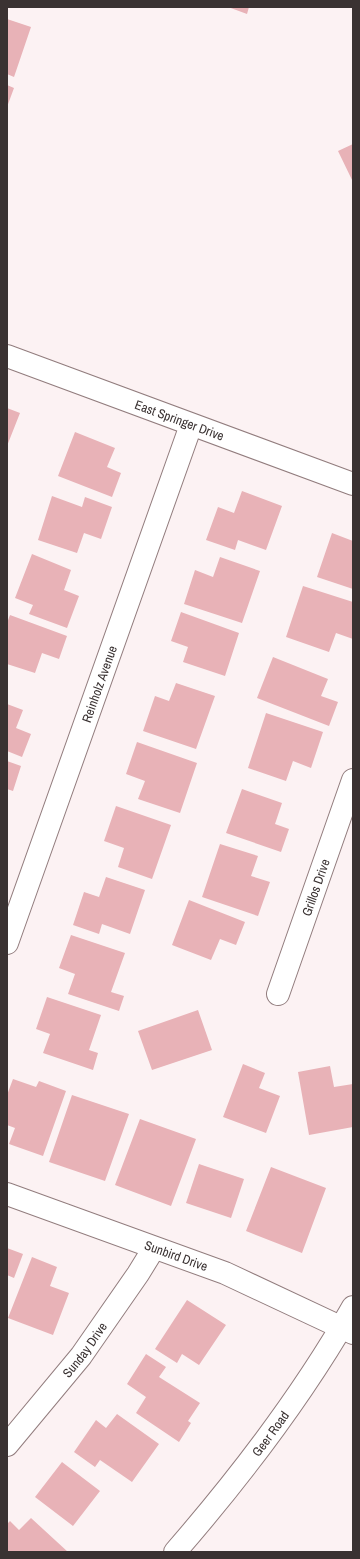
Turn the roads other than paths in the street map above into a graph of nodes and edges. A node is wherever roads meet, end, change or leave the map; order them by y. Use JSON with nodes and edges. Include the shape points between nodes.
{"nodes":[{"id":1,"x":7,"y":356,"type":"edge"},
{"id":2,"x":191,"y":425,"type":"junction"},
{"id":3,"x":353,"y":484,"type":"edge"},
{"id":4,"x":353,"y":780,"type":"edge"},
{"id":5,"x":7,"y":943,"type":"edge"},
{"id":6,"x":278,"y":994,"type":"dead end"},
{"id":7,"x":7,"y":1194,"type":"edge"},
{"id":8,"x":154,"y":1248,"type":"junction"},
{"id":9,"x":353,"y":1307,"type":"edge"},
{"id":10,"x":347,"y":1330,"type":"edge"},
{"id":11,"x":7,"y":1445,"type":"edge"},
{"id":12,"x":175,"y":1552,"type":"edge"}],
"edges":[{"from":1,"to":2,"type":"street","name":"East Springer Drive"},
{"from":2,"to":3,"type":"street","name":"East Springer Drive"},
{"from":2,"to":5,"type":"street","name":"Reinholz Avenue"},
{"from":4,"to":6,"type":"street","name":"Grillos Drive"},
{"from":7,"to":8,"type":"street","name":"Sunbird Drive"},
{"from":8,"to":10,"type":"street","name":"Sunbird Drive","via":[[225,1273]]},
{"from":8,"to":11,"type":"street","name":"Sunday Drive","via":[[81,1356]]},
{"from":9,"to":10,"type":"street","name":"Geer Road"},
{"from":10,"to":12,"type":"street","name":"Geer Road","via":[[225,1493]]}]}
